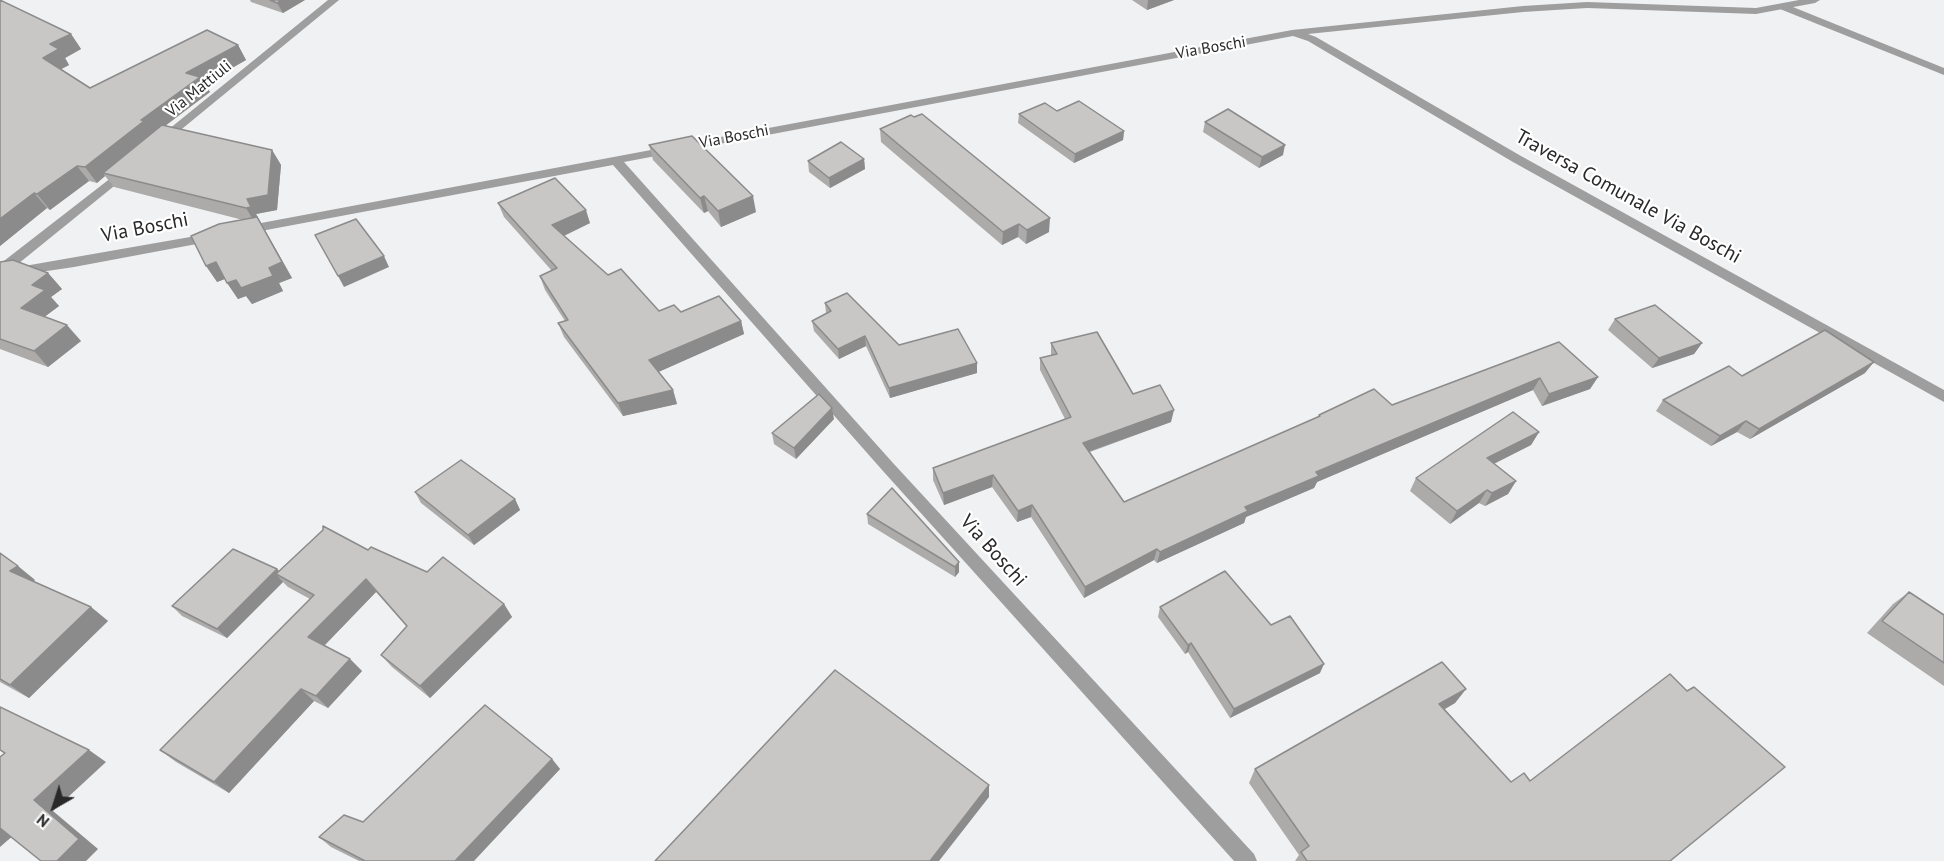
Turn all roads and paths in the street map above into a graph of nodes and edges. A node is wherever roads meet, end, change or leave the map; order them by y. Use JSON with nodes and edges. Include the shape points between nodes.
{"nodes":[{"id":1,"x":334,"y":0,"type":"edge"},
{"id":2,"x":1815,"y":0,"type":"edge"},
{"id":3,"x":1784,"y":7,"type":"junction"},
{"id":4,"x":1292,"y":33,"type":"junction"},
{"id":5,"x":1944,"y":72,"type":"edge"},
{"id":6,"x":156,"y":145,"type":"edge"},
{"id":7,"x":138,"y":160,"type":"edge"},
{"id":8,"x":615,"y":160,"type":"junction"},
{"id":9,"x":0,"y":273,"type":"edge"},
{"id":10,"x":1944,"y":397,"type":"edge"},
{"id":11,"x":1247,"y":861,"type":"edge"}],
"edges":[{"from":1,"to":6,"type":"street","name":"Via Mattiuli"},
{"from":2,"to":3,"type":"street","name":"Via Boschi"},
{"from":3,"to":4,"type":"street","name":"Via Boschi","via":[[1756,11],[1587,5]]},
{"from":3,"to":5,"type":"street"},
{"from":4,"to":8,"type":"street","name":"Via Boschi"},
{"from":4,"to":10,"type":"street","name":"Traversa Comunale Via Boschi","via":[[1312,39],[1517,159]]},
{"from":7,"to":9,"type":"street"},
{"from":8,"to":9,"type":"street","name":"Via Boschi","via":[[74,263]]},
{"from":8,"to":11,"type":"street","name":"Via Boschi"}]}
